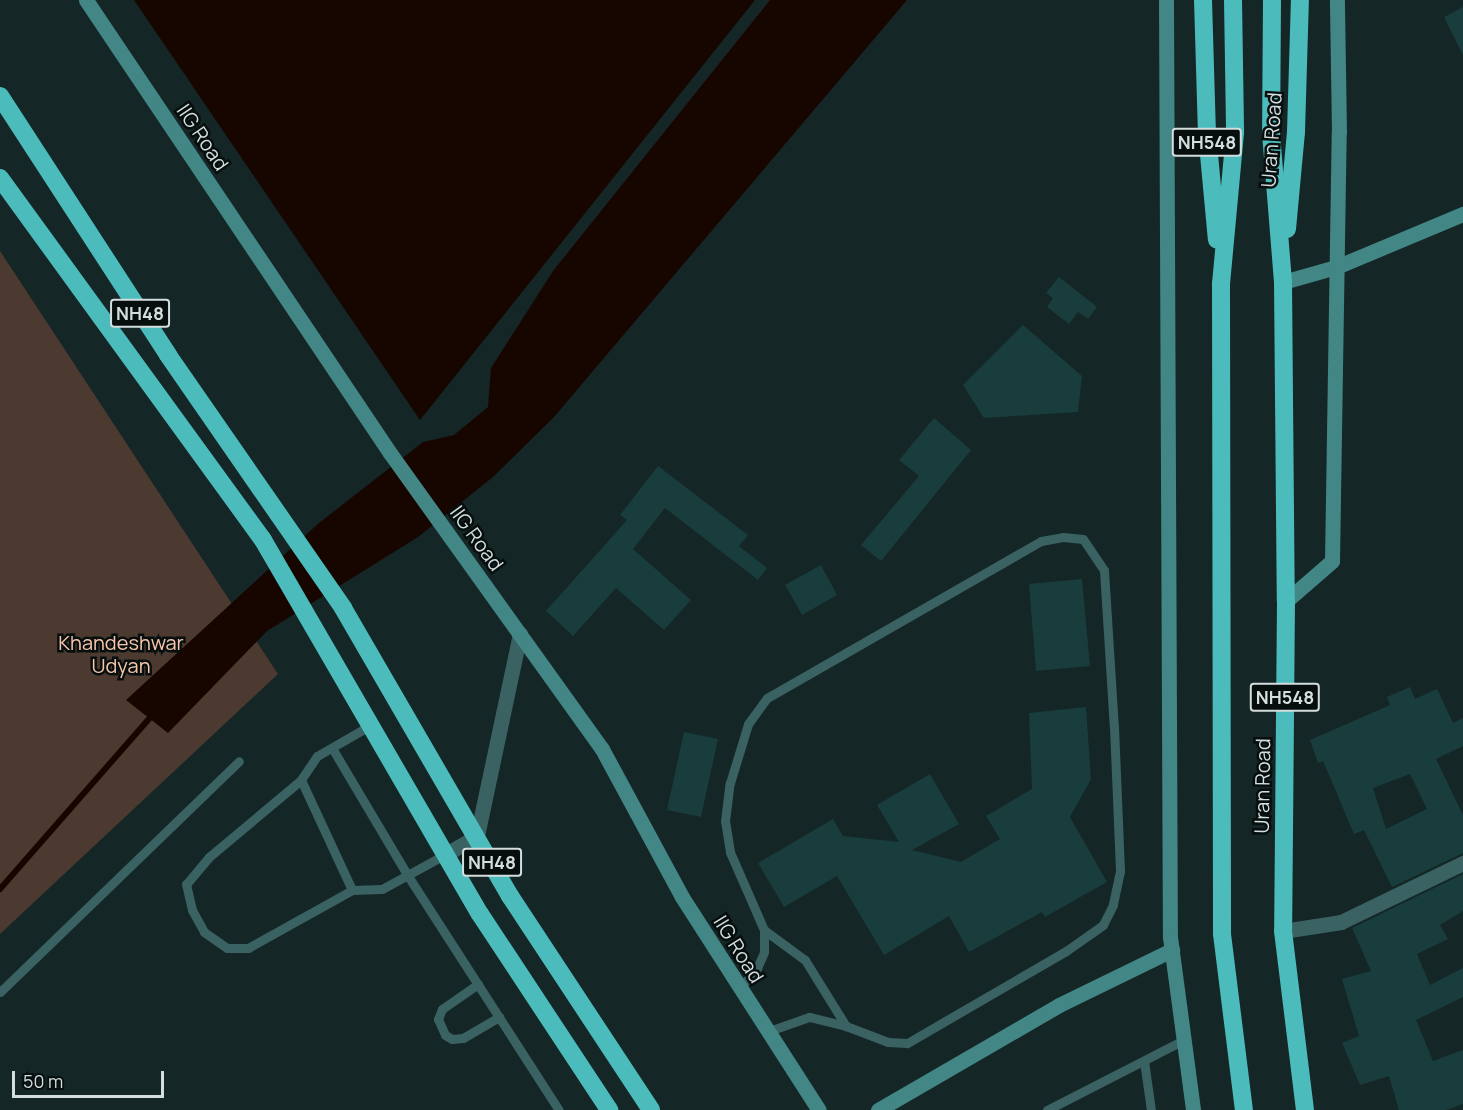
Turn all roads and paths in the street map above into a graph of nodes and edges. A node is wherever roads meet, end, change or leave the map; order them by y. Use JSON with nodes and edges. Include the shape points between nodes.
{"nodes":[{"id":1,"x":86,"y":0,"type":"edge"},
{"id":2,"x":1166,"y":0,"type":"edge"},
{"id":3,"x":1203,"y":0,"type":"edge"},
{"id":4,"x":1233,"y":0,"type":"edge"},
{"id":5,"x":1272,"y":0,"type":"edge"},
{"id":6,"x":1300,"y":0,"type":"edge"},
{"id":7,"x":1337,"y":0,"type":"edge"},
{"id":8,"x":0,"y":96,"type":"edge"},
{"id":9,"x":0,"y":178,"type":"edge"},
{"id":10,"x":1463,"y":214,"type":"edge"},
{"id":11,"x":1336,"y":267,"type":"junction"},
{"id":12,"x":1282,"y":282,"type":"junction"},
{"id":13,"x":1221,"y":284,"type":"junction"},
{"id":14,"x":1286,"y":601,"type":"junction"},
{"id":15,"x":520,"y":634,"type":"junction"},
{"id":16,"x":372,"y":724,"type":"junction"},
{"id":17,"x":332,"y":748,"type":"junction"},
{"id":18,"x":239,"y":761,"type":"dead end"},
{"id":19,"x":302,"y":780,"type":"junction"},
{"id":20,"x":477,"y":836,"type":"junction"},
{"id":21,"x":446,"y":854,"type":"junction"},
{"id":22,"x":1463,"y":863,"type":"edge"},
{"id":23,"x":408,"y":876,"type":"junction"},
{"id":24,"x":352,"y":890,"type":"junction"},
{"id":25,"x":764,"y":930,"type":"junction"},
{"id":26,"x":1282,"y":931,"type":"junction"},
{"id":27,"x":1172,"y":950,"type":"junction"},
{"id":28,"x":478,"y":984,"type":"junction"},
{"id":29,"x":739,"y":989,"type":"junction"},
{"id":30,"x":0,"y":992,"type":"edge"},
{"id":31,"x":499,"y":1017,"type":"junction"},
{"id":32,"x":846,"y":1026,"type":"junction"},
{"id":33,"x":766,"y":1032,"type":"junction"},
{"id":34,"x":1184,"y":1040,"type":"junction"},
{"id":35,"x":1144,"y":1061,"type":"junction"},
{"id":36,"x":559,"y":1110,"type":"edge"},
{"id":37,"x":609,"y":1110,"type":"edge"},
{"id":38,"x":651,"y":1110,"type":"edge"},
{"id":39,"x":819,"y":1110,"type":"edge"},
{"id":40,"x":878,"y":1110,"type":"edge"},
{"id":41,"x":1047,"y":1110,"type":"edge"},
{"id":42,"x":1151,"y":1110,"type":"edge"},
{"id":43,"x":1193,"y":1110,"type":"edge"},
{"id":44,"x":1244,"y":1110,"type":"edge"},
{"id":45,"x":1305,"y":1110,"type":"edge"}],
"edges":[{"from":1,"to":15,"type":"street","name":"IIG Road","via":[[390,453]]},
{"from":2,"to":27,"type":"street"},
{"from":3,"to":13,"type":"highway","name":"Uran Road","number":"NH548","via":[[1206,133]]},
{"from":4,"to":13,"type":"highway","name":"Uran Road","number":"NH548","via":[[1235,133]]},
{"from":5,"to":12,"type":"highway","name":"Uran Road","number":"NH548","via":[[1271,132]]},
{"from":6,"to":12,"type":"highway","name":"Uran Road","number":"NH548","via":[[1296,132]]},
{"from":7,"to":11,"type":"street"},
{"from":8,"to":20,"type":"highway","number":"NH48","via":[[168,355],[343,608]]},
{"from":9,"to":16,"type":"highway","number":"NH48","via":[[263,540]]},
{"from":10,"to":11,"type":"street"},
{"from":11,"to":12,"type":"street"},
{"from":11,"to":14,"type":"street","via":[[1332,561]]},
{"from":12,"to":14,"type":"highway","name":"Uran Road","number":"NH548"},
{"from":13,"to":44,"type":"highway","name":"Uran Road","number":"NH548","via":[[1222,934]]},
{"from":14,"to":26,"type":"highway","name":"Uran Road","number":"NH548"},
{"from":15,"to":20,"type":"street"},
{"from":15,"to":29,"type":"street","name":"IIG Road","via":[[602,749],[682,897]]},
{"from":16,"to":17,"type":"lane"},
{"from":16,"to":21,"type":"highway","number":"NH48"},
{"from":17,"to":19,"type":"lane","via":[[317,756]]},
{"from":17,"to":23,"type":"lane"},
{"from":18,"to":30,"type":"lane"},
{"from":19,"to":24,"type":"lane"},
{"from":19,"to":24,"type":"lane","via":[[201,866],[186,884],[192,910],[204,932],[227,948],[248,948]]},
{"from":20,"to":21,"type":"street"},
{"from":20,"to":38,"type":"highway","number":"NH48","via":[[510,896]]},
{"from":21,"to":23,"type":"lane"},
{"from":21,"to":37,"type":"highway","number":"NH48","via":[[480,914]]},
{"from":22,"to":26,"type":"street","via":[[1341,922]]},
{"from":23,"to":24,"type":"lane","via":[[382,890]]},
{"from":23,"to":28,"type":"lane"},
{"from":25,"to":29,"type":"lane","via":[[764,952],[757,968]]},
{"from":25,"to":32,"type":"lane","via":[[805,960]]},
{"from":25,"to":32,"type":"lane","via":[[730,852],[725,821],[730,783],[748,724],[767,698],[1041,542],[1063,537],[1083,539],[1104,570],[1120,871],[1113,905],[1103,925],[1066,951],[908,1043],[888,1042]]},
{"from":26,"to":45,"type":"highway","name":"Uran Road","number":"NH548"},
{"from":27,"to":34,"type":"street"},
{"from":27,"to":40,"type":"street","via":[[1059,1005]]},
{"from":28,"to":31,"type":"lane"},
{"from":28,"to":31,"type":"lane","via":[[442,1009],[438,1019],[445,1035],[463,1038]]},
{"from":29,"to":33,"type":"street","name":"IIG Road"},
{"from":31,"to":36,"type":"lane"},
{"from":32,"to":33,"type":"lane","via":[[809,1017]]},
{"from":33,"to":39,"type":"street","name":"IIG Road"},
{"from":34,"to":35,"type":"lane"},
{"from":34,"to":43,"type":"street"},
{"from":35,"to":41,"type":"lane"},
{"from":35,"to":42,"type":"lane"}]}
